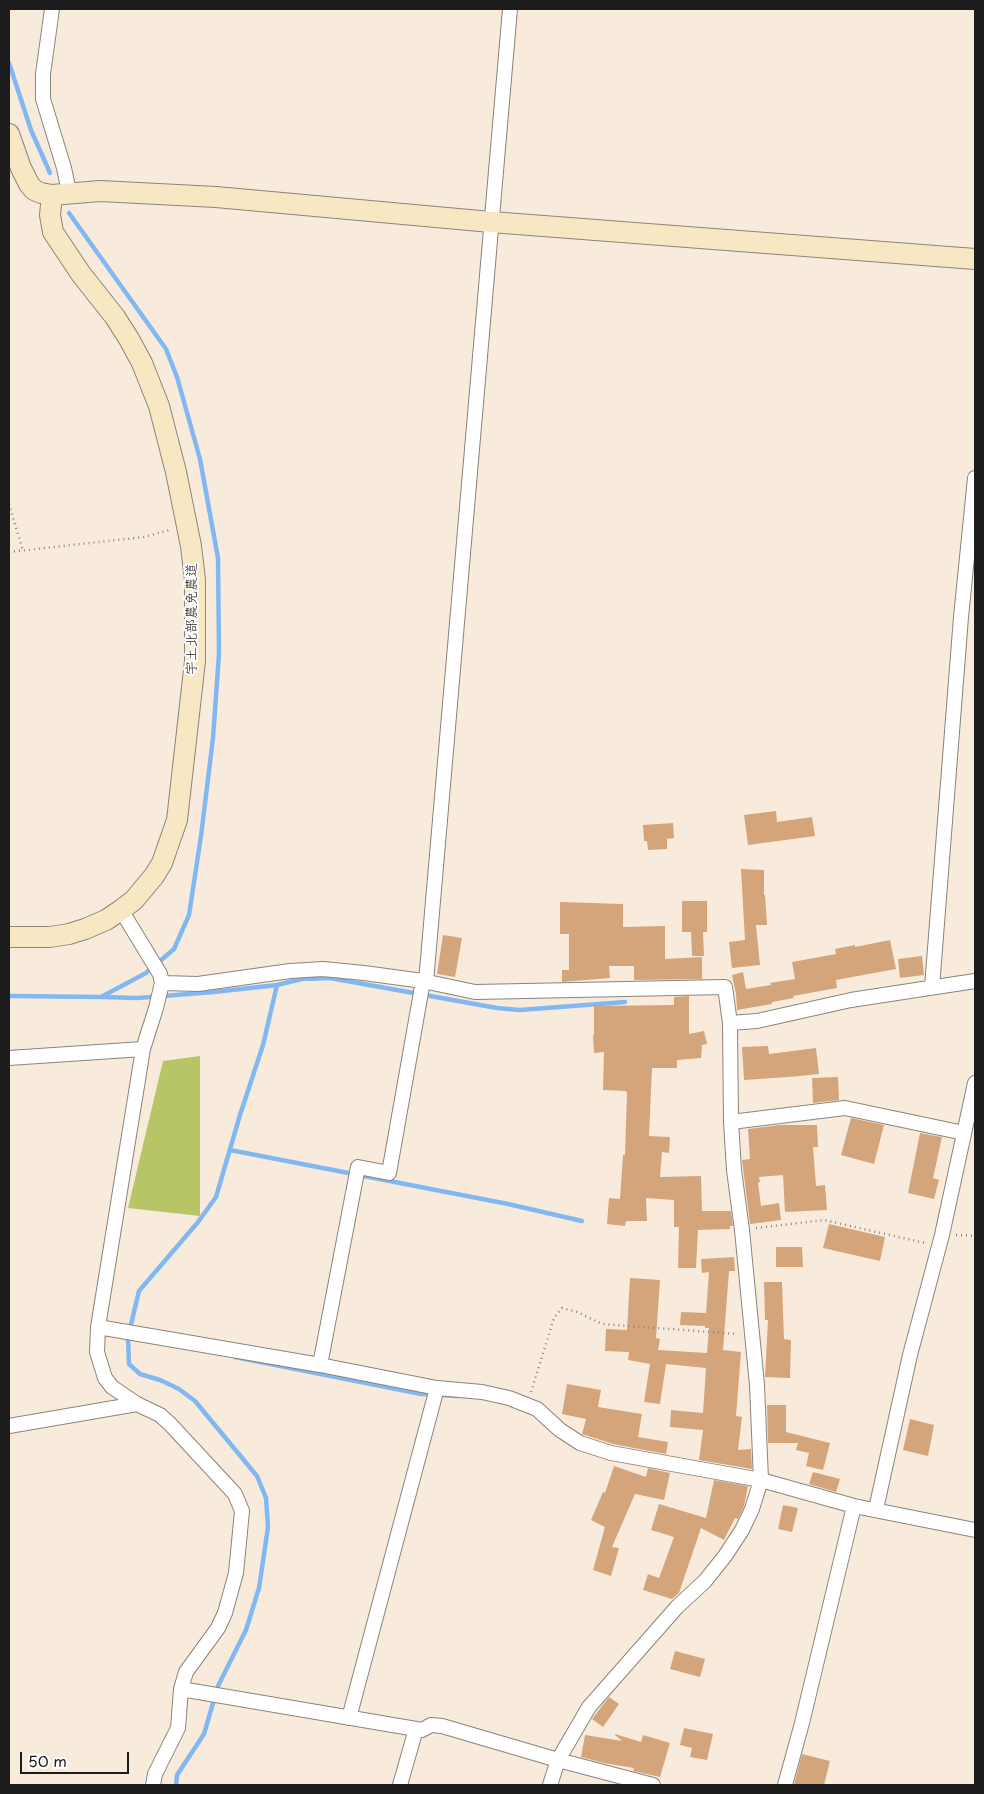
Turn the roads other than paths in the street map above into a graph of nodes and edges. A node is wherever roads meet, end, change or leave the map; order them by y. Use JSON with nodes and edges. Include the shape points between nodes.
{"nodes":[{"id":1,"x":52,"y":9,"type":"edge"},
{"id":2,"x":510,"y":9,"type":"edge"},
{"id":3,"x":9,"y":134,"type":"edge"},
{"id":4,"x":61,"y":194,"type":"junction"},
{"id":5,"x":491,"y":222,"type":"junction"},
{"id":6,"x":975,"y":259,"type":"edge"},
{"id":7,"x":975,"y":478,"type":"edge"},
{"id":8,"x":120,"y":910,"type":"junction"},
{"id":9,"x":9,"y":937,"type":"edge"},
{"id":10,"x":975,"y":981,"type":"edge"},
{"id":11,"x":425,"y":982,"type":"junction"},
{"id":12,"x":162,"y":983,"type":"junction"},
{"id":13,"x":932,"y":987,"type":"junction"},
{"id":14,"x":730,"y":1023,"type":"junction"},
{"id":15,"x":143,"y":1049,"type":"junction"},
{"id":16,"x":9,"y":1058,"type":"edge"},
{"id":17,"x":975,"y":1083,"type":"edge"},
{"id":18,"x":731,"y":1122,"type":"junction"},
{"id":19,"x":964,"y":1133,"type":"junction"},
{"id":20,"x":98,"y":1327,"type":"junction"},
{"id":21,"x":320,"y":1365,"type":"junction"},
{"id":22,"x":437,"y":1388,"type":"junction"},
{"id":23,"x":137,"y":1404,"type":"junction"},
{"id":24,"x":9,"y":1426,"type":"edge"},
{"id":25,"x":761,"y":1480,"type":"junction"},
{"id":26,"x":854,"y":1506,"type":"junction"},
{"id":27,"x":876,"y":1509,"type":"junction"},
{"id":28,"x":975,"y":1530,"type":"edge"},
{"id":29,"x":181,"y":1689,"type":"junction"},
{"id":30,"x":349,"y":1718,"type":"junction"},
{"id":31,"x":416,"y":1729,"type":"junction"},
{"id":32,"x":558,"y":1760,"type":"junction"},
{"id":33,"x":153,"y":1785,"type":"edge"},
{"id":34,"x":400,"y":1785,"type":"edge"},
{"id":35,"x":550,"y":1785,"type":"edge"},
{"id":36,"x":653,"y":1785,"type":"edge"},
{"id":37,"x":785,"y":1785,"type":"edge"}],
"edges":[{"from":1,"to":4,"type":"street","via":[[43,99],[59,149]]},
{"from":2,"to":5,"type":"street"},
{"from":3,"to":4,"type":"street","via":[[21,168],[34,190]]},
{"from":4,"to":5,"type":"street","via":[[100,191],[216,197]]},
{"from":4,"to":8,"type":"street","name":"宇土北部農免農道","via":[[50,215],[53,232],[115,317],[142,364],[159,406],[187,525],[195,580],[195,661],[177,820],[154,876]]},
{"from":5,"to":6,"type":"street"},
{"from":5,"to":11,"type":"street"},
{"from":7,"to":13,"type":"street"},
{"from":8,"to":9,"type":"street","name":"宇土北部農免農道","via":[[106,920],[69,934]]},
{"from":8,"to":12,"type":"street","via":[[160,974]]},
{"from":10,"to":13,"type":"street"},
{"from":11,"to":12,"type":"street","via":[[323,969],[198,984]]},
{"from":11,"to":14,"type":"street","via":[[475,992],[724,987]]},
{"from":11,"to":21,"type":"street","via":[[389,1173],[358,1167]]},
{"from":12,"to":15,"type":"street"},
{"from":13,"to":14,"type":"street","via":[[851,1000],[757,1021]]},
{"from":14,"to":18,"type":"street"},
{"from":15,"to":16,"type":"street"},
{"from":15,"to":20,"type":"street"},
{"from":17,"to":19,"type":"street"},
{"from":18,"to":19,"type":"street","via":[[845,1108]]},
{"from":18,"to":25,"type":"street","via":[[757,1385]]},
{"from":19,"to":27,"type":"street"},
{"from":20,"to":21,"type":"street"},
{"from":20,"to":23,"type":"street","via":[[97,1352],[105,1378],[112,1387]]},
{"from":21,"to":22,"type":"street"},
{"from":22,"to":25,"type":"street","via":[[509,1398],[537,1409],[580,1443],[611,1453]]},
{"from":22,"to":30,"type":"street"},
{"from":23,"to":24,"type":"street"},
{"from":23,"to":29,"type":"street","via":[[160,1415],[185,1438],[235,1494],[242,1511],[236,1574],[225,1613],[186,1672]]},
{"from":25,"to":26,"type":"street"},
{"from":25,"to":32,"type":"street","via":[[748,1516],[725,1556],[589,1707]]},
{"from":26,"to":27,"type":"street"},
{"from":26,"to":37,"type":"street"},
{"from":27,"to":28,"type":"street"},
{"from":29,"to":30,"type":"street"},
{"from":29,"to":33,"type":"street","via":[[178,1728],[155,1774]]},
{"from":30,"to":31,"type":"street"},
{"from":31,"to":32,"type":"street","via":[[442,1726]]},
{"from":31,"to":34,"type":"street"},
{"from":32,"to":35,"type":"street"},
{"from":32,"to":36,"type":"street"}]}
